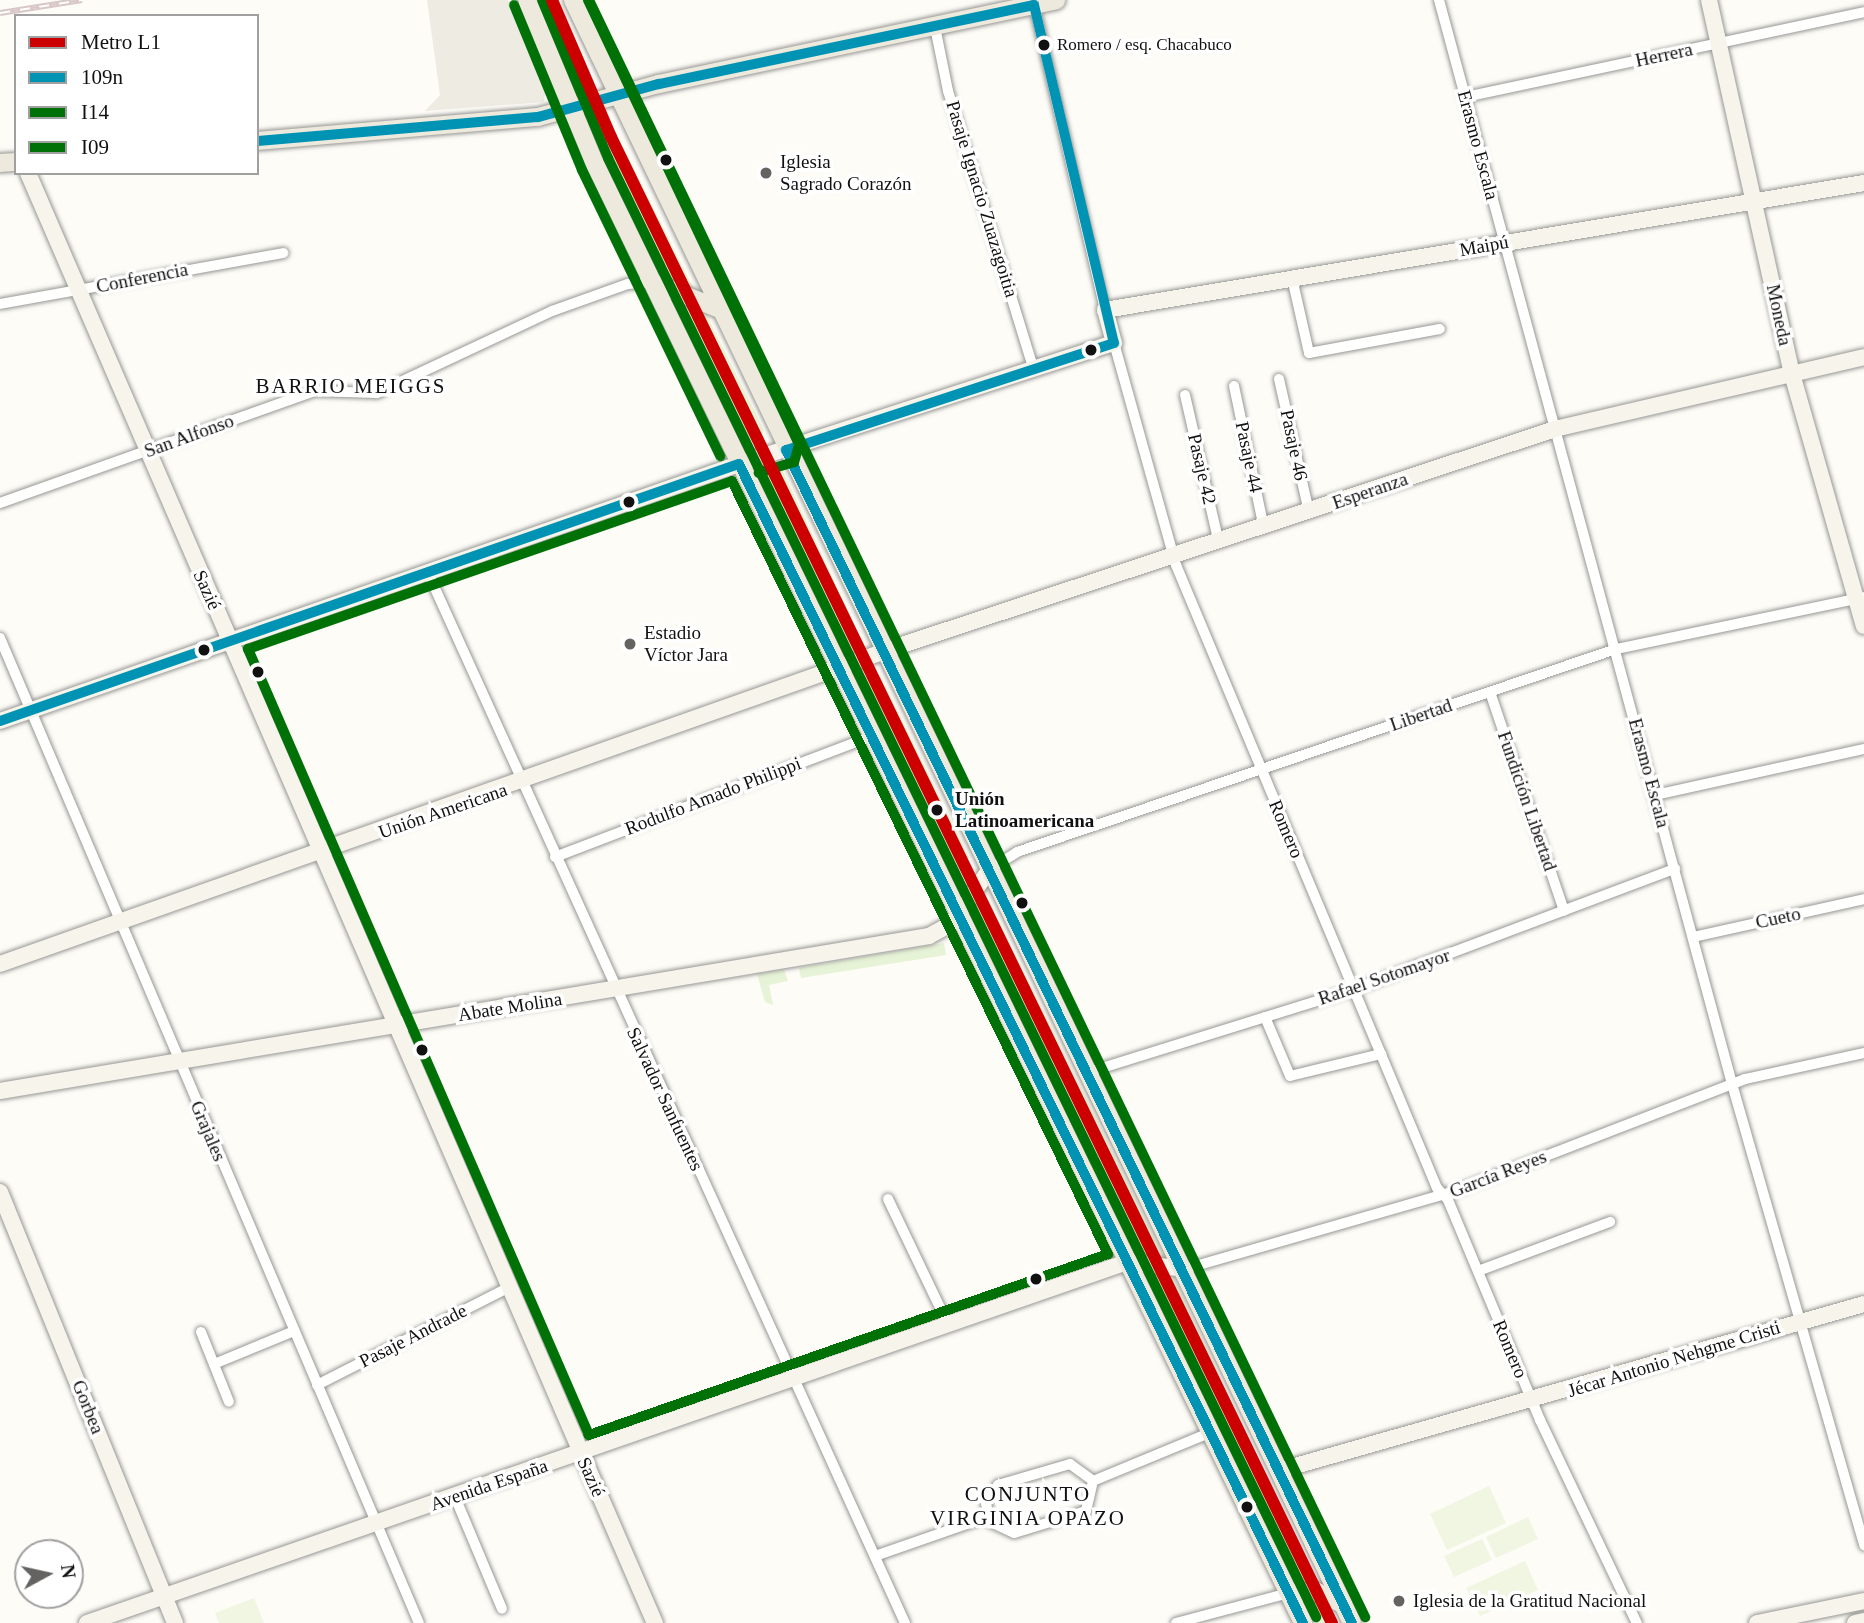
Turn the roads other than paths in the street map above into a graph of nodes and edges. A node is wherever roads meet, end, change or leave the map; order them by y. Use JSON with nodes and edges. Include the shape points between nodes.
{"nodes":[{"id":1,"x":527,"y":0,"type":"edge"},
{"id":2,"x":573,"y":0,"type":"edge"},
{"id":3,"x":1056,"y":0,"type":"edge"},
{"id":4,"x":1438,"y":0,"type":"edge"},
{"id":5,"x":1709,"y":0,"type":"edge"},
{"id":6,"x":1034,"y":2,"type":"edge"},
{"id":7,"x":1864,"y":12,"type":"edge"},
{"id":8,"x":935,"y":27,"type":"junction"},
{"id":9,"x":1718,"y":43,"type":"junction"},
{"id":10,"x":617,"y":96,"type":"junction"},
{"id":11,"x":1465,"y":97,"type":"junction"},
{"id":12,"x":570,"y":110,"type":"junction"},
{"id":13,"x":259,"y":141,"type":"edge"},
{"id":14,"x":29,"y":175,"type":"edge"},
{"id":15,"x":1864,"y":183,"type":"edge"},
{"id":16,"x":1753,"y":200,"type":"junction"},
{"id":17,"x":1505,"y":242,"type":"junction"},
{"id":18,"x":284,"y":253,"type":"dead end"},
{"id":19,"x":1292,"y":278,"type":"junction"},
{"id":20,"x":652,"y":282,"type":"junction"},
{"id":21,"x":78,"y":290,"type":"junction"},
{"id":22,"x":0,"y":304,"type":"edge"},
{"id":23,"x":717,"y":308,"type":"junction"},
{"id":24,"x":1105,"y":310,"type":"junction"},
{"id":25,"x":1440,"y":329,"type":"dead end"},
{"id":26,"x":1114,"y":343,"type":"junction"},
{"id":27,"x":1864,"y":356,"type":"edge"},
{"id":28,"x":1034,"y":370,"type":"junction"},
{"id":29,"x":1792,"y":373,"type":"junction"},
{"id":30,"x":1279,"y":379,"type":"dead end"},
{"id":31,"x":1234,"y":386,"type":"dead end"},
{"id":32,"x":1185,"y":395,"type":"dead end"},
{"id":33,"x":1555,"y":429,"type":"junction"},
{"id":34,"x":786,"y":450,"type":"junction"},
{"id":35,"x":147,"y":452,"type":"junction"},
{"id":36,"x":739,"y":464,"type":"junction"},
{"id":37,"x":0,"y":503,"type":"edge"},
{"id":38,"x":1309,"y":512,"type":"junction"},
{"id":39,"x":1264,"y":528,"type":"junction"},
{"id":40,"x":1219,"y":543,"type":"junction"},
{"id":41,"x":1174,"y":559,"type":"junction"},
{"id":42,"x":428,"y":573,"type":"junction"},
{"id":43,"x":1860,"y":597,"type":"edge"},
{"id":44,"x":1864,"y":626,"type":"edge"},
{"id":45,"x":0,"y":638,"type":"edge"},
{"id":46,"x":229,"y":641,"type":"junction"},
{"id":47,"x":1616,"y":649,"type":"junction"},
{"id":48,"x":884,"y":652,"type":"junction"},
{"id":49,"x":840,"y":669,"type":"junction"},
{"id":50,"x":1490,"y":692,"type":"junction"},
{"id":51,"x":31,"y":710,"type":"junction"},
{"id":52,"x":0,"y":721,"type":"edge"},
{"id":53,"x":872,"y":736,"type":"junction"},
{"id":54,"x":1864,"y":749,"type":"edge"},
{"id":55,"x":1260,"y":769,"type":"junction"},
{"id":56,"x":522,"y":783,"type":"junction"},
{"id":57,"x":1655,"y":795,"type":"junction"},
{"id":58,"x":321,"y":853,"type":"junction"},
{"id":59,"x":555,"y":856,"type":"junction"},
{"id":60,"x":990,"y":869,"type":"junction"},
{"id":61,"x":1675,"y":869,"type":"junction"},
{"id":62,"x":1864,"y":900,"type":"edge"},
{"id":63,"x":1564,"y":911,"type":"junction"},
{"id":64,"x":958,"y":913,"type":"junction"},
{"id":65,"x":120,"y":923,"type":"junction"},
{"id":66,"x":1693,"y":937,"type":"junction"},
{"id":67,"x":0,"y":964,"type":"edge"},
{"id":68,"x":1355,"y":989,"type":"junction"},
{"id":69,"x":615,"y":990,"type":"junction"},
{"id":70,"x":1265,"y":1017,"type":"junction"},
{"id":71,"x":396,"y":1026,"type":"junction"},
{"id":72,"x":1864,"y":1053,"type":"edge"},
{"id":73,"x":1381,"y":1054,"type":"junction"},
{"id":74,"x":178,"y":1062,"type":"junction"},
{"id":75,"x":1088,"y":1072,"type":"junction"},
{"id":76,"x":1732,"y":1084,"type":"junction"},
{"id":77,"x":0,"y":1091,"type":"edge"},
{"id":78,"x":0,"y":1192,"type":"edge"},
{"id":79,"x":1443,"y":1195,"type":"junction"},
{"id":80,"x":888,"y":1199,"type":"dead end"},
{"id":81,"x":1609,"y":1222,"type":"dead end"},
{"id":82,"x":1127,"y":1262,"type":"junction"},
{"id":83,"x":1185,"y":1269,"type":"junction"},
{"id":84,"x":1478,"y":1271,"type":"junction"},
{"id":85,"x":509,"y":1287,"type":"junction"},
{"id":86,"x":1864,"y":1304,"type":"edge"},
{"id":87,"x":1798,"y":1322,"type":"junction"},
{"id":88,"x":948,"y":1324,"type":"junction"},
{"id":89,"x":294,"y":1331,"type":"junction"},
{"id":90,"x":201,"y":1332,"type":"dead end"},
{"id":91,"x":214,"y":1364,"type":"junction"},
{"id":92,"x":794,"y":1378,"type":"junction"},
{"id":93,"x":317,"y":1385,"type":"junction"},
{"id":94,"x":1532,"y":1401,"type":"junction"},
{"id":95,"x":229,"y":1402,"type":"dead end"},
{"id":96,"x":1209,"y":1433,"type":"junction"},
{"id":97,"x":581,"y":1452,"type":"junction"},
{"id":98,"x":1281,"y":1470,"type":"junction"},
{"id":99,"x":1093,"y":1481,"type":"junction"},
{"id":100,"x":455,"y":1497,"type":"junction"},
{"id":101,"x":987,"y":1517,"type":"junction"},
{"id":102,"x":377,"y":1524,"type":"junction"},
{"id":103,"x":1864,"y":1545,"type":"edge"},
{"id":104,"x":874,"y":1556,"type":"junction"},
{"id":105,"x":1289,"y":1593,"type":"junction"},
{"id":106,"x":165,"y":1596,"type":"junction"},
{"id":107,"x":1864,"y":1601,"type":"edge"},
{"id":108,"x":1343,"y":1604,"type":"junction"},
{"id":109,"x":502,"y":1609,"type":"dead end"},
{"id":110,"x":1864,"y":1621,"type":"edge"},
{"id":111,"x":87,"y":1623,"type":"edge"},
{"id":112,"x":176,"y":1623,"type":"edge"},
{"id":113,"x":419,"y":1623,"type":"edge"},
{"id":114,"x":655,"y":1623,"type":"edge"},
{"id":115,"x":905,"y":1623,"type":"edge"},
{"id":116,"x":1176,"y":1623,"type":"edge"},
{"id":117,"x":1303,"y":1623,"type":"edge"},
{"id":118,"x":1352,"y":1623,"type":"edge"},
{"id":119,"x":1637,"y":1623,"type":"edge"},
{"id":120,"x":1757,"y":1623,"type":"edge"},
{"id":121,"x":1855,"y":1623,"type":"edge"}],
"edges":[{"from":1,"to":12,"type":"main road"},
{"from":2,"to":10,"type":"main road"},
{"from":3,"to":6,"type":"main road"},
{"from":4,"to":11,"type":"street","name":"Erasmo Escala"},
{"from":5,"to":9,"type":"street","name":"Moneda"},
{"from":6,"to":8,"type":"main road"},
{"from":6,"to":24,"type":"street","name":"Romero"},
{"from":7,"to":9,"type":"street","name":"Herrera"},
{"from":8,"to":10,"type":"main road"},
{"from":8,"to":28,"type":"street","name":"Pasaje Ignacio Zuazagoitia","via":[[948,91]]},
{"from":9,"to":11,"type":"street","name":"Herrera"},
{"from":9,"to":16,"type":"street","name":"Moneda"},
{"from":10,"to":12,"type":"main road"},
{"from":10,"to":23,"type":"main road"},
{"from":11,"to":17,"type":"street","name":"Erasmo Escala"},
{"from":12,"to":13,"type":"main road","via":[[522,120]]},
{"from":12,"to":20,"type":"main road"},
{"from":14,"to":21,"type":"street","name":"Sazié"},
{"from":15,"to":16,"type":"street","name":"Maipú"},
{"from":16,"to":17,"type":"street","name":"Maipú"},
{"from":16,"to":29,"type":"street","name":"Moneda"},
{"from":17,"to":19,"type":"street","name":"Maipú"},
{"from":17,"to":33,"type":"street","name":"Erasmo Escala"},
{"from":18,"to":21,"type":"street","name":"Conferencia"},
{"from":19,"to":24,"type":"street","name":"Maipú"},
{"from":19,"to":25,"type":"street","via":[[1309,353]]},
{"from":20,"to":23,"type":"main road"},
{"from":20,"to":35,"type":"street","name":"San Alfonso","via":[[628,284],[552,311],[377,393],[320,389]]},
{"from":20,"to":36,"type":"main road"},
{"from":21,"to":22,"type":"street","name":"Conferencia"},
{"from":21,"to":35,"type":"street","name":"Sazié"},
{"from":23,"to":34,"type":"main road"},
{"from":24,"to":26,"type":"street","name":"Romero"},
{"from":26,"to":28,"type":"street"},
{"from":26,"to":41,"type":"street","name":"Romero"},
{"from":27,"to":29,"type":"street","name":"Esperanza"},
{"from":28,"to":34,"type":"street"},
{"from":29,"to":33,"type":"street","name":"Esperanza"},
{"from":29,"to":43,"type":"street","name":"Moneda"},
{"from":30,"to":38,"type":"street","name":"Pasaje 46"},
{"from":31,"to":39,"type":"street","name":"Pasaje 44"},
{"from":32,"to":40,"type":"street","name":"Pasaje 42"},
{"from":33,"to":38,"type":"street","name":"Esperanza"},
{"from":33,"to":47,"type":"street","name":"Erasmo Escala"},
{"from":34,"to":36,"type":"street"},
{"from":34,"to":48,"type":"main road"},
{"from":35,"to":37,"type":"street","name":"San Alfonso"},
{"from":35,"to":46,"type":"street","name":"Sazié"},
{"from":36,"to":42,"type":"street"},
{"from":36,"to":49,"type":"main road"},
{"from":38,"to":39,"type":"street","name":"Esperanza"},
{"from":39,"to":40,"type":"street","name":"Esperanza"},
{"from":40,"to":41,"type":"street","name":"Esperanza"},
{"from":41,"to":48,"type":"street","name":"Esperanza"},
{"from":41,"to":55,"type":"street","name":"Romero"},
{"from":42,"to":46,"type":"street"},
{"from":42,"to":56,"type":"street","name":"Salvador Sanfuentes"},
{"from":43,"to":44,"type":"street","name":"Moneda"},
{"from":43,"to":47,"type":"street","name":"Libertad"},
{"from":45,"to":51,"type":"street","name":"Grajales"},
{"from":46,"to":51,"type":"street"},
{"from":46,"to":58,"type":"street","name":"Sazié"},
{"from":47,"to":50,"type":"street","name":"Libertad"},
{"from":47,"to":57,"type":"street","name":"Erasmo Escala"},
{"from":48,"to":49,"type":"street","name":"Unión Americana"},
{"from":48,"to":60,"type":"main road"},
{"from":49,"to":53,"type":"main road"},
{"from":49,"to":56,"type":"street","name":"Unión Americana"},
{"from":50,"to":55,"type":"street","name":"Libertad"},
{"from":50,"to":63,"type":"street","name":"Fundición Libertad"},
{"from":51,"to":52,"type":"street"},
{"from":51,"to":65,"type":"street","name":"Grajales"},
{"from":53,"to":59,"type":"street","name":"Rodulfo Amado Philippi"},
{"from":53,"to":64,"type":"main road"},
{"from":54,"to":57,"type":"street"},
{"from":55,"to":60,"type":"street","name":"Libertad","via":[[1017,852]]},
{"from":55,"to":68,"type":"street","name":"Romero"},
{"from":56,"to":58,"type":"street","name":"Unión Americana"},
{"from":56,"to":59,"type":"street","name":"Salvador Sanfuentes"},
{"from":57,"to":61,"type":"street","name":"Erasmo Escala"},
{"from":58,"to":65,"type":"street","name":"Unión Americana"},
{"from":58,"to":71,"type":"street","name":"Sazié"},
{"from":59,"to":69,"type":"street","name":"Salvador Sanfuentes"},
{"from":60,"to":64,"type":"street","name":"Abate Molina"},
{"from":60,"to":75,"type":"main road"},
{"from":61,"to":63,"type":"street","name":"Rafael Sotomayor"},
{"from":61,"to":66,"type":"street","name":"Erasmo Escala"},
{"from":62,"to":66,"type":"street","name":"Cueto"},
{"from":63,"to":68,"type":"street","name":"Rafael Sotomayor"},
{"from":64,"to":69,"type":"street","name":"Abate Molina","via":[[929,936]]},
{"from":64,"to":82,"type":"main road"},
{"from":65,"to":67,"type":"street","name":"Unión Americana"},
{"from":65,"to":74,"type":"street","name":"Grajales"},
{"from":66,"to":76,"type":"street","name":"Erasmo Escala"},
{"from":68,"to":70,"type":"street","name":"Rafael Sotomayor"},
{"from":68,"to":73,"type":"street","name":"Romero"},
{"from":69,"to":71,"type":"street","name":"Abate Molina"},
{"from":69,"to":92,"type":"street","name":"Salvador Sanfuentes"},
{"from":70,"to":73,"type":"street","via":[[1290,1076]]},
{"from":70,"to":75,"type":"street","name":"Rafael Sotomayor"},
{"from":71,"to":74,"type":"street","name":"Abate Molina"},
{"from":71,"to":85,"type":"street","name":"Sazié"},
{"from":72,"to":76,"type":"street","name":"García Reyes"},
{"from":73,"to":79,"type":"street","name":"Romero"},
{"from":74,"to":77,"type":"street","name":"Abate Molina"},
{"from":74,"to":89,"type":"street","name":"Grajales"},
{"from":75,"to":83,"type":"main road"},
{"from":76,"to":79,"type":"street","name":"García Reyes"},
{"from":76,"to":87,"type":"street","name":"Erasmo Escala"},
{"from":78,"to":106,"type":"street","name":"Gorbea"},
{"from":79,"to":83,"type":"street","name":"García Reyes"},
{"from":79,"to":84,"type":"street","name":"Romero"},
{"from":80,"to":88,"type":"street"},
{"from":81,"to":84,"type":"street"},
{"from":82,"to":83,"type":"street","name":"García Reyes"},
{"from":82,"to":88,"type":"street","name":"Avenida España"},
{"from":82,"to":96,"type":"main road"},
{"from":83,"to":98,"type":"main road"},
{"from":84,"to":94,"type":"street","name":"Romero"},
{"from":85,"to":93,"type":"street","name":"Pasaje Andrade"},
{"from":85,"to":97,"type":"street","name":"Sazié"},
{"from":86,"to":87,"type":"street","name":"Jécar Antonio Nehgme Cristi"},
{"from":87,"to":94,"type":"street","name":"Jécar Antonio Nehgme Cristi"},
{"from":87,"to":103,"type":"street","name":"Erasmo Escala"},
{"from":88,"to":92,"type":"street","name":"Avenida España"},
{"from":89,"to":91,"type":"street"},
{"from":89,"to":93,"type":"street","name":"Grajales"},
{"from":90,"to":91,"type":"street"},
{"from":91,"to":95,"type":"street"},
{"from":92,"to":97,"type":"street","name":"Avenida España"},
{"from":92,"to":104,"type":"street","name":"Salvador Sanfuentes"},
{"from":93,"to":102,"type":"street","name":"Grajales"},
{"from":94,"to":98,"type":"street","name":"Jécar Antonio Nehgme Cristi"},
{"from":94,"to":119,"type":"street","name":"Romero"},
{"from":96,"to":99,"type":"street"},
{"from":96,"to":105,"type":"main road"},
{"from":97,"to":100,"type":"street","name":"Avenida España"},
{"from":97,"to":114,"type":"street","name":"Sazié"},
{"from":98,"to":108,"type":"main road"},
{"from":99,"to":101,"type":"street","via":[[1070,1464],[1001,1483],[988,1497]]},
{"from":99,"to":101,"type":"street","via":[[1091,1504],[1080,1513],[1006,1534]]},
{"from":100,"to":102,"type":"street","name":"Avenida España"},
{"from":100,"to":109,"type":"street"},
{"from":101,"to":104,"type":"street"},
{"from":102,"to":106,"type":"street","name":"Avenida España"},
{"from":102,"to":113,"type":"street","name":"Grajales"},
{"from":104,"to":115,"type":"street","name":"Salvador Sanfuentes"},
{"from":105,"to":108,"type":"main road","via":[[1317,1592]]},
{"from":105,"to":116,"type":"street"},
{"from":105,"to":117,"type":"main road"},
{"from":106,"to":111,"type":"street","name":"Avenida España"},
{"from":106,"to":112,"type":"street","name":"Gorbea"},
{"from":107,"to":120,"type":"street"},
{"from":108,"to":118,"type":"main road"},
{"from":110,"to":121,"type":"street"}]}
